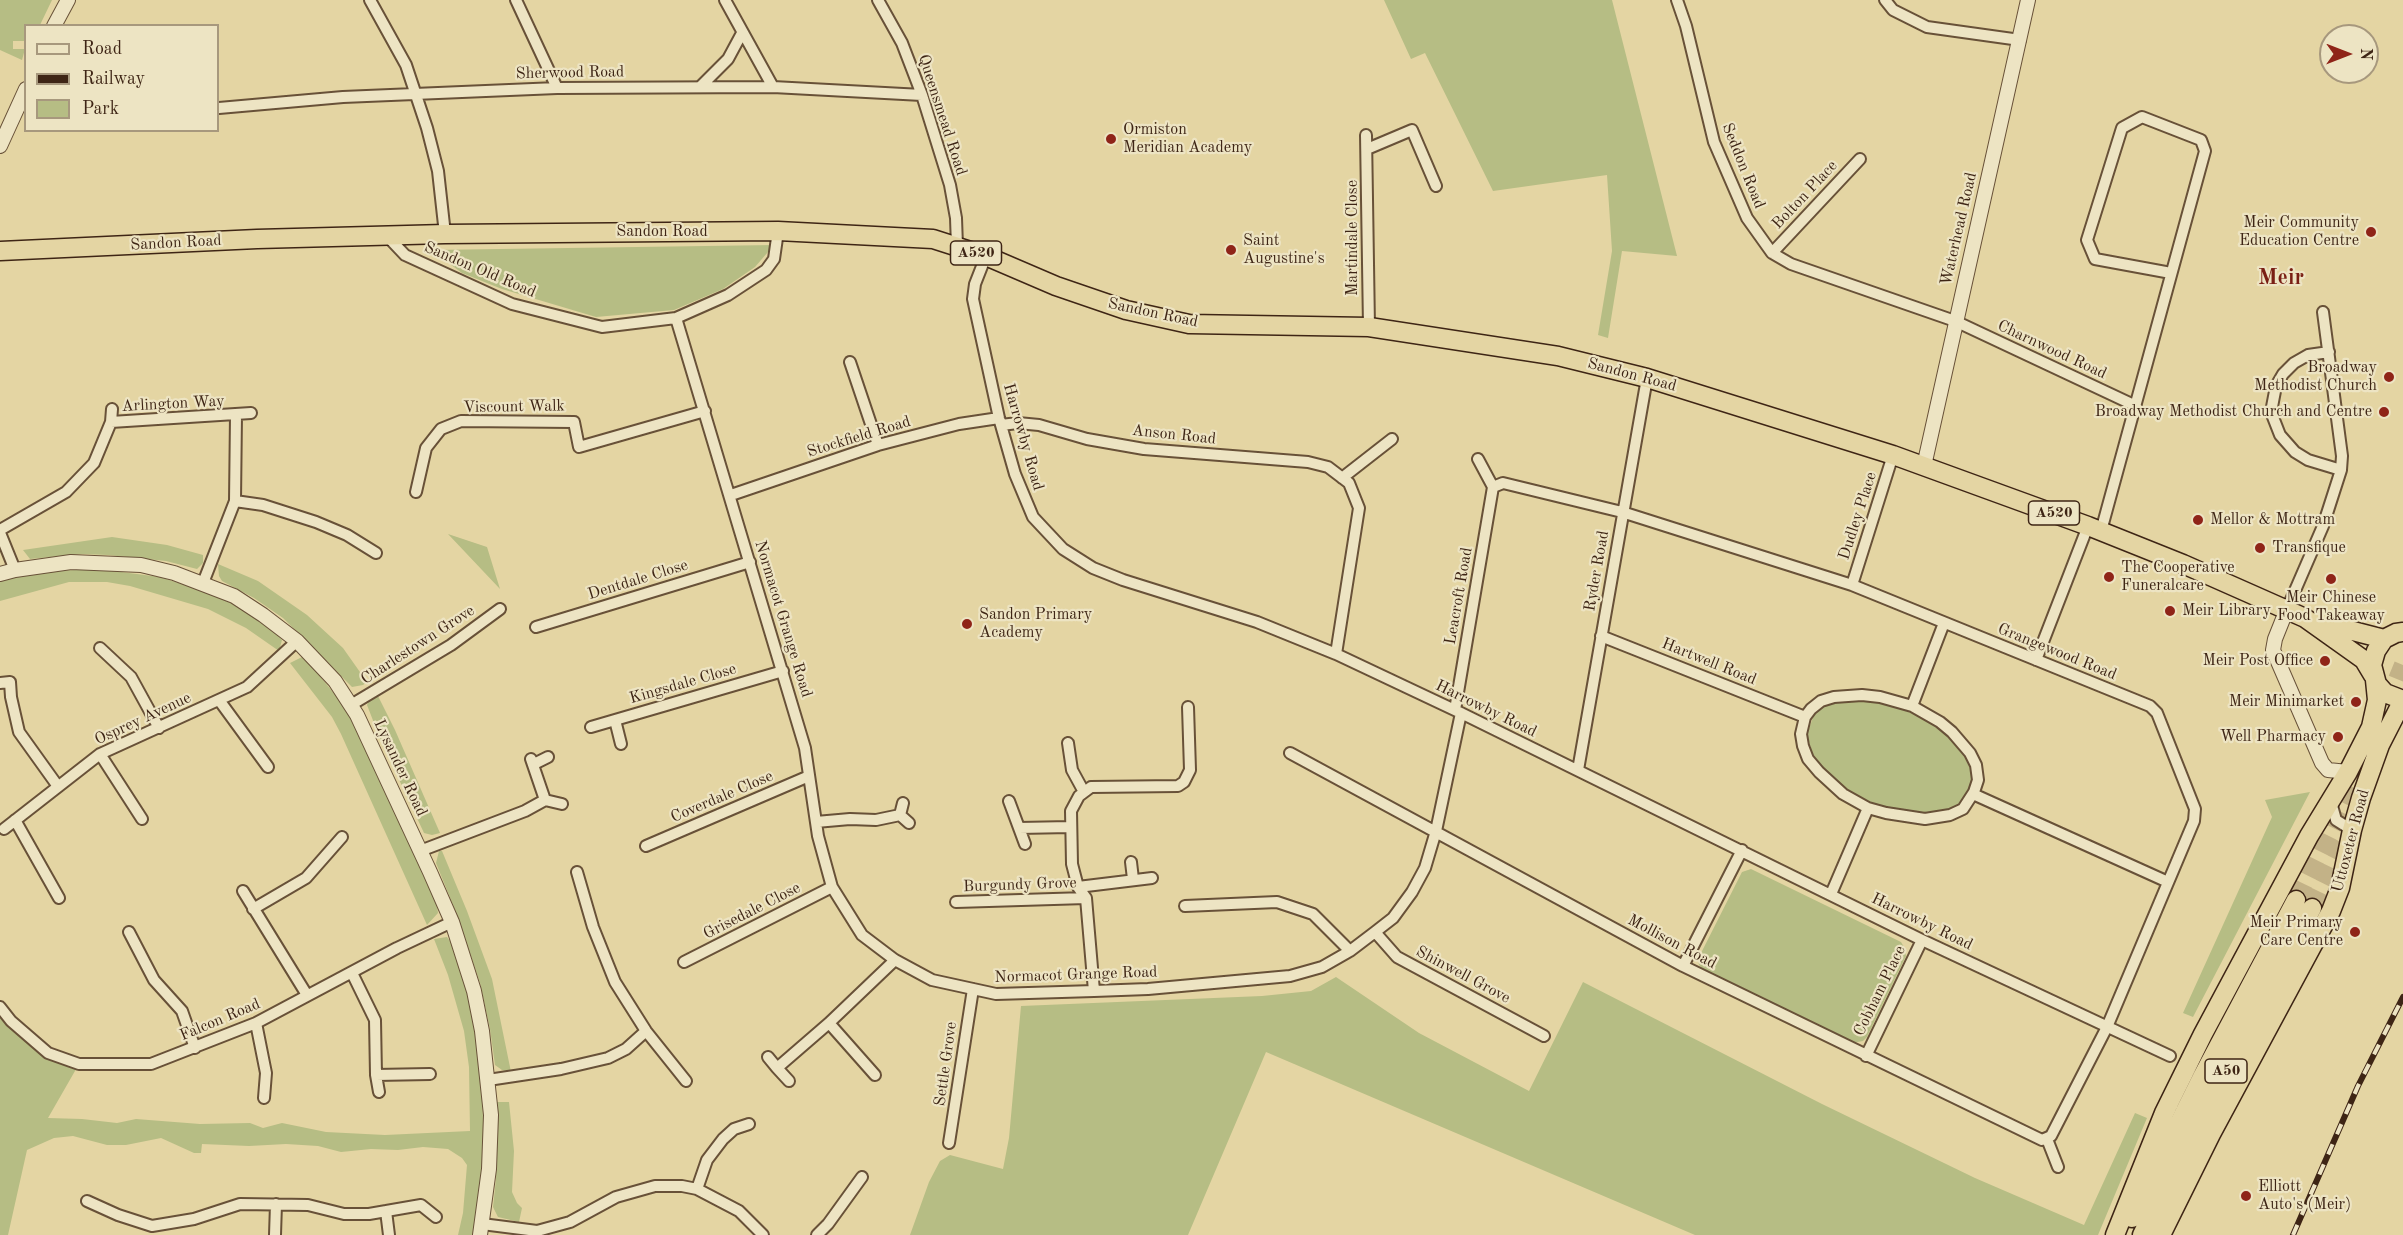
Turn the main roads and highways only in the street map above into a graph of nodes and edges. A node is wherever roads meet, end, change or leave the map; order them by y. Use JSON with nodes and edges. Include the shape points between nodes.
{"nodes":[{"id":1,"x":0,"y":252,"type":"edge"},
{"id":2,"x":2305,"y":618,"type":"junction"},
{"id":3,"x":2398,"y":633,"type":"edge"},
{"id":4,"x":2374,"y":677,"type":"junction"},
{"id":5,"x":2403,"y":700,"type":"edge"},
{"id":6,"x":2115,"y":1235,"type":"edge"},
{"id":7,"x":2124,"y":1235,"type":"edge"},
{"id":8,"x":2142,"y":1235,"type":"edge"},
{"id":9,"x":2161,"y":1235,"type":"edge"}],
"edges":[{"from":1,"to":2,"type":"highway","name":"Sandon Road","number":"A520","via":[[445,234],[778,231],[933,239],[1126,310],[1189,324],[1369,327],[1557,356],[1647,378],[1893,455],[2094,528]]},
{"from":2,"to":3,"type":"highway","name":"Sandon Road","number":"A520"},
{"from":2,"to":4,"type":"highway","name":"Sandon Road","number":"A520","via":[[2364,660]]},
{"from":3,"to":4,"type":"highway","name":"Uttoxeter Road","via":[[2376,651],[2372,662]]},
{"from":4,"to":5,"type":"highway","name":"Uttoxeter Road","via":[[2385,693]]},
{"from":4,"to":6,"type":"highway","name":"Uttoxeter Road","via":[[2377,700],[2371,727],[2203,1034],[2164,1113]]},
{"from":5,"to":9,"type":"highway","name":"Uttoxeter Road","via":[[2380,745],[2331,911]]},
{"from":7,"to":8,"type":"highway","number":"A50","via":[[2202,1077],[2304,904]]}]}
